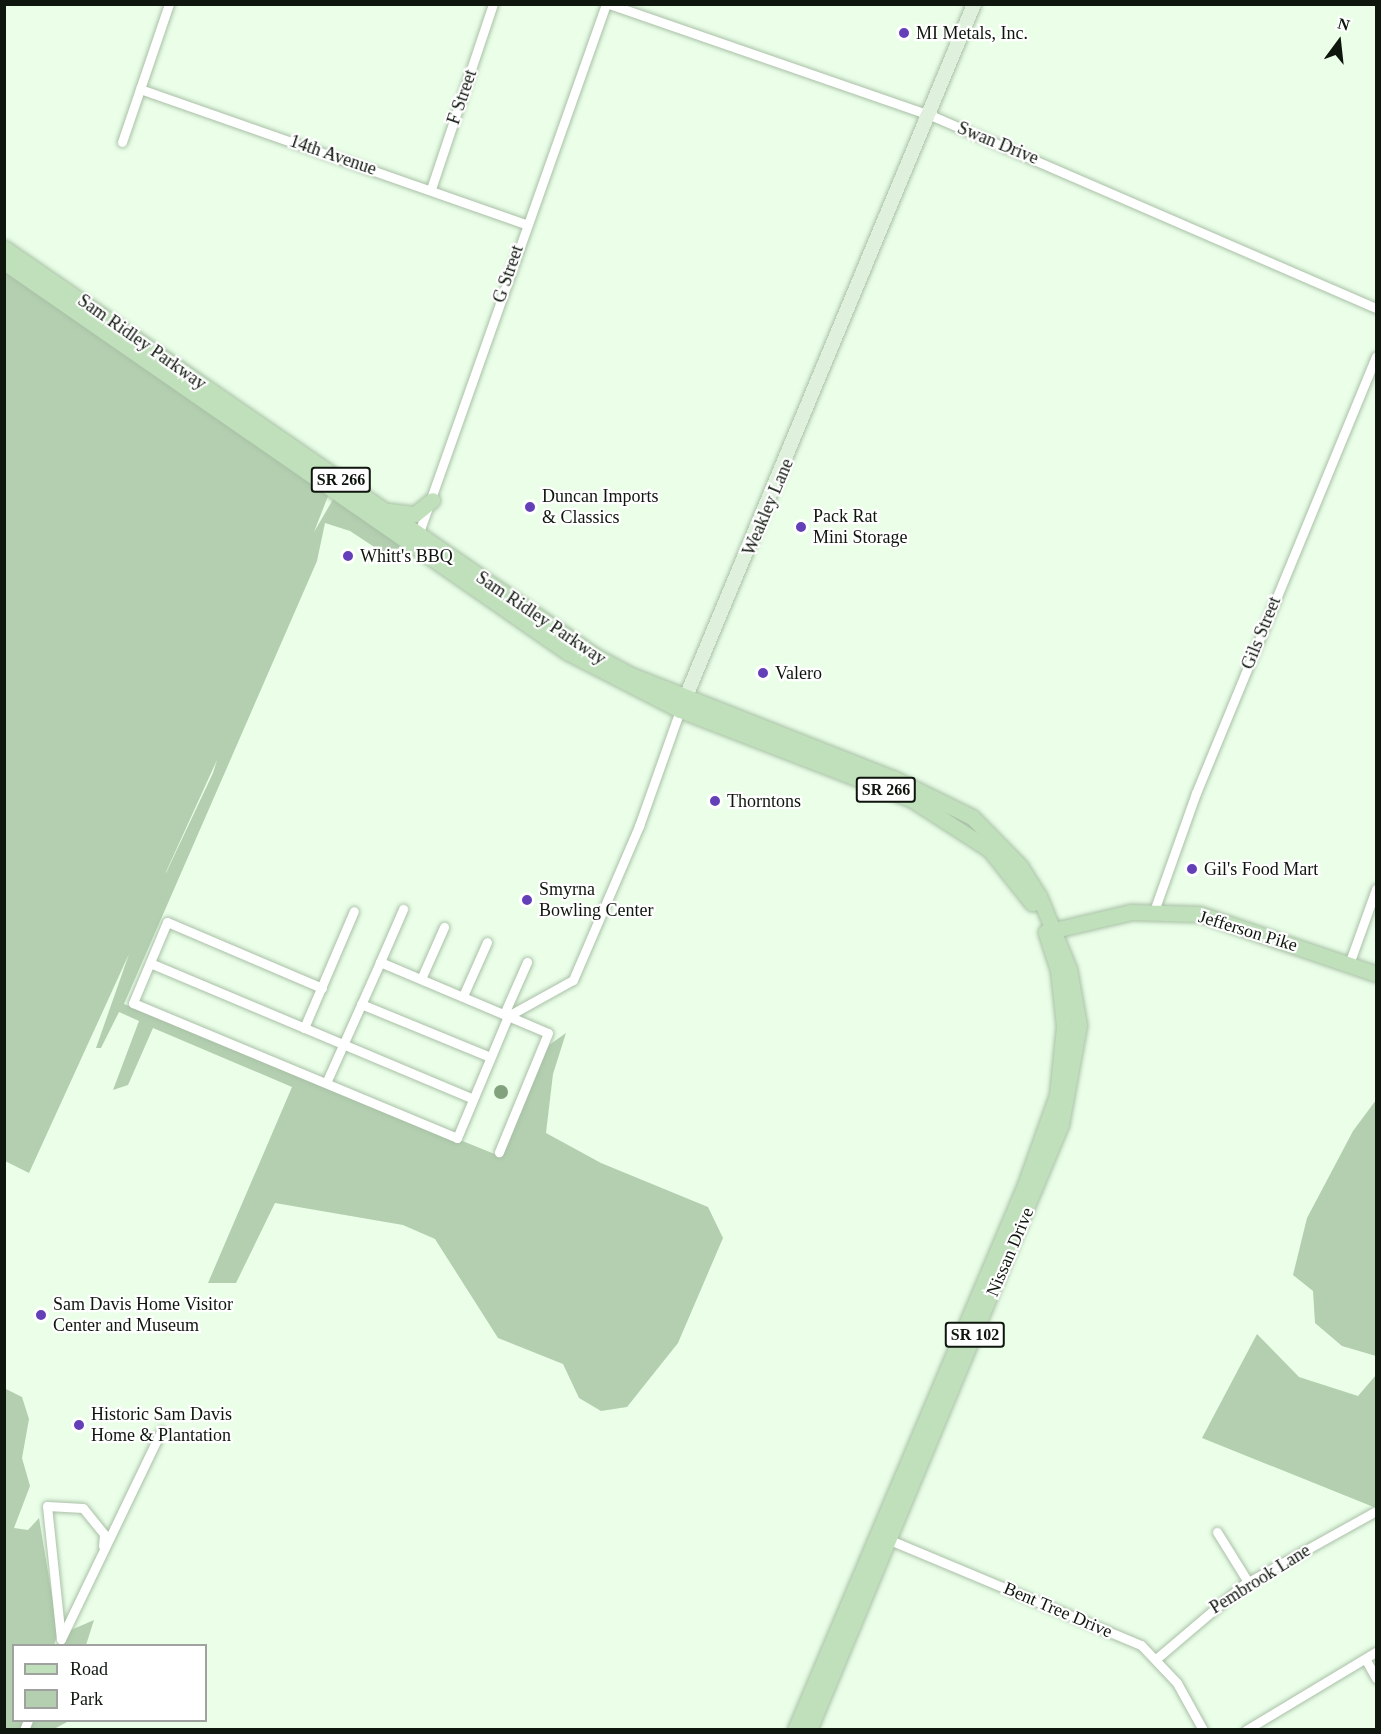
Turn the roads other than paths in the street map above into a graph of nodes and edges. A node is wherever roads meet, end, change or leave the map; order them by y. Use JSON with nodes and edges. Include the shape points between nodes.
{"nodes":[{"id":1,"x":169,"y":4,"type":"edge"},
{"id":2,"x":493,"y":4,"type":"edge"},
{"id":3,"x":608,"y":4,"type":"edge"},
{"id":4,"x":974,"y":4,"type":"edge"},
{"id":5,"x":140,"y":89,"type":"junction"},
{"id":6,"x":930,"y":116,"type":"junction"},
{"id":7,"x":122,"y":142,"type":"dead end"},
{"id":8,"x":431,"y":189,"type":"junction"},
{"id":9,"x":526,"y":224,"type":"junction"},
{"id":10,"x":4,"y":248,"type":"edge"},
{"id":11,"x":4,"y":262,"type":"edge"},
{"id":12,"x":1377,"y":308,"type":"edge"},
{"id":13,"x":1377,"y":357,"type":"edge"},
{"id":14,"x":432,"y":500,"type":"junction"},
{"id":15,"x":383,"y":509,"type":"junction"},
{"id":16,"x":416,"y":539,"type":"junction"},
{"id":17,"x":683,"y":704,"type":"junction"},
{"id":18,"x":1377,"y":889,"type":"edge"},
{"id":19,"x":403,"y":909,"type":"dead end"},
{"id":20,"x":354,"y":910,"type":"dead end"},
{"id":21,"x":1154,"y":911,"type":"junction"},
{"id":22,"x":444,"y":927,"type":"dead end"},
{"id":23,"x":1051,"y":930,"type":"junction"},
{"id":24,"x":487,"y":942,"type":"dead end"},
{"id":25,"x":380,"y":962,"type":"junction"},
{"id":26,"x":527,"y":962,"type":"dead end"},
{"id":27,"x":150,"y":963,"type":"junction"},
{"id":28,"x":1349,"y":964,"type":"junction"},
{"id":29,"x":1377,"y":974,"type":"edge"},
{"id":30,"x":421,"y":979,"type":"junction"},
{"id":31,"x":322,"y":988,"type":"junction"},
{"id":32,"x":463,"y":996,"type":"junction"},
{"id":33,"x":361,"y":1004,"type":"junction"},
{"id":34,"x":506,"y":1015,"type":"junction"},
{"id":35,"x":304,"y":1028,"type":"junction"},
{"id":36,"x":344,"y":1044,"type":"junction"},
{"id":37,"x":490,"y":1058,"type":"junction"},
{"id":38,"x":326,"y":1083,"type":"junction"},
{"id":39,"x":473,"y":1099,"type":"junction"},
{"id":40,"x":499,"y":1152,"type":"dead end"},
{"id":41,"x":161,"y":1431,"type":"dead end"},
{"id":42,"x":1374,"y":1512,"type":"dead end"},
{"id":43,"x":1217,"y":1532,"type":"dead end"},
{"id":44,"x":883,"y":1537,"type":"junction"},
{"id":45,"x":103,"y":1546,"type":"junction"},
{"id":46,"x":1248,"y":1582,"type":"junction"},
{"id":47,"x":60,"y":1642,"type":"edge"},
{"id":48,"x":1377,"y":1652,"type":"edge"},
{"id":49,"x":1156,"y":1659,"type":"junction"},
{"id":50,"x":1365,"y":1660,"type":"junction"},
{"id":51,"x":1377,"y":1678,"type":"edge"},
{"id":52,"x":795,"y":1730,"type":"edge"},
{"id":53,"x":809,"y":1730,"type":"edge"},
{"id":54,"x":1203,"y":1730,"type":"edge"},
{"id":55,"x":1246,"y":1730,"type":"edge"}],
"edges":[{"from":1,"to":5,"type":"street"},
{"from":2,"to":8,"type":"street","name":"F Street"},
{"from":3,"to":6,"type":"street","name":"Swan Drive"},
{"from":3,"to":9,"type":"street","name":"G Street"},
{"from":4,"to":6,"type":"main road","name":"Weakley Lane"},
{"from":5,"to":7,"type":"street"},
{"from":5,"to":8,"type":"street","name":"14th Avenue"},
{"from":6,"to":12,"type":"street","name":"Swan Drive"},
{"from":6,"to":17,"type":"main road","name":"Weakley Lane"},
{"from":8,"to":9,"type":"street","name":"14th Avenue"},
{"from":9,"to":14,"type":"street","name":"G Street"},
{"from":10,"to":15,"type":"main road","name":"Sam Ridley Parkway","number":"SR 266"},
{"from":11,"to":16,"type":"main road","name":"Sam Ridley Parkway","number":"SR 266"},
{"from":13,"to":21,"type":"street","name":"Gils Street","via":[[1192,802]]},
{"from":14,"to":15,"type":"main road","via":[[415,513]]},
{"from":14,"to":16,"type":"street","name":"G Street"},
{"from":15,"to":16,"type":"main road","name":"Sam Ridley Parkway","number":"SR 266"},
{"from":16,"to":17,"type":"main road","name":"Sam Ridley Parkway","number":"SR 266","via":[[594,655]]},
{"from":17,"to":23,"type":"main road","name":"Sam Ridley Parkway","number":"SR 266","via":[[893,778],[972,817],[1020,866]]},
{"from":17,"to":34,"type":"street","name":"Weakley Lane","via":[[639,826],[573,980],[547,997]]},
{"from":18,"to":28,"type":"street"},
{"from":19,"to":25,"type":"street"},
{"from":20,"to":31,"type":"street"},
{"from":21,"to":23,"type":"main road","name":"Jefferson Pike"},
{"from":21,"to":28,"type":"main road","name":"Jefferson Pike","via":[[1225,920]]},
{"from":22,"to":30,"type":"street"},
{"from":23,"to":44,"type":"main road","name":"Nissan Drive","number":"SR 102","via":[[1078,1024],[1061,1124]]},
{"from":24,"to":32,"type":"street"},
{"from":25,"to":30,"type":"street"},
{"from":25,"to":33,"type":"street"},
{"from":26,"to":34,"type":"street"},
{"from":27,"to":31,"type":"street","via":[[167,922]]},
{"from":27,"to":35,"type":"street"},
{"from":27,"to":38,"type":"street","via":[[133,1003]]},
{"from":28,"to":29,"type":"main road","name":"Jefferson Pike"},
{"from":30,"to":32,"type":"street"},
{"from":31,"to":35,"type":"street"},
{"from":32,"to":34,"type":"street"},
{"from":33,"to":36,"type":"street"},
{"from":33,"to":37,"type":"street"},
{"from":34,"to":37,"type":"street"},
{"from":34,"to":40,"type":"street","via":[[548,1033]]},
{"from":35,"to":36,"type":"street"},
{"from":36,"to":38,"type":"street"},
{"from":36,"to":39,"type":"street"},
{"from":37,"to":39,"type":"street"},
{"from":38,"to":39,"type":"street","via":[[457,1137]]},
{"from":41,"to":45,"type":"street"},
{"from":42,"to":46,"type":"street","name":"Pembrook Lane"},
{"from":43,"to":46,"type":"street"},
{"from":44,"to":49,"type":"street","name":"Bent Tree Drive","via":[[1141,1645]]},
{"from":44,"to":52,"type":"main road","name":"Nissan Drive","number":"SR 102"},
{"from":44,"to":53,"type":"main road","name":"Nissan Drive","number":"SR 102"},
{"from":45,"to":47,"type":"street"},
{"from":45,"to":47,"type":"street","via":[[104,1534],[83,1508],[47,1506]]},
{"from":46,"to":49,"type":"street","name":"Pembrook Lane"},
{"from":48,"to":50,"type":"street"},
{"from":49,"to":54,"type":"street","name":"Bent Tree Drive","via":[[1177,1683]]},
{"from":50,"to":51,"type":"street"},
{"from":50,"to":55,"type":"street"}]}
